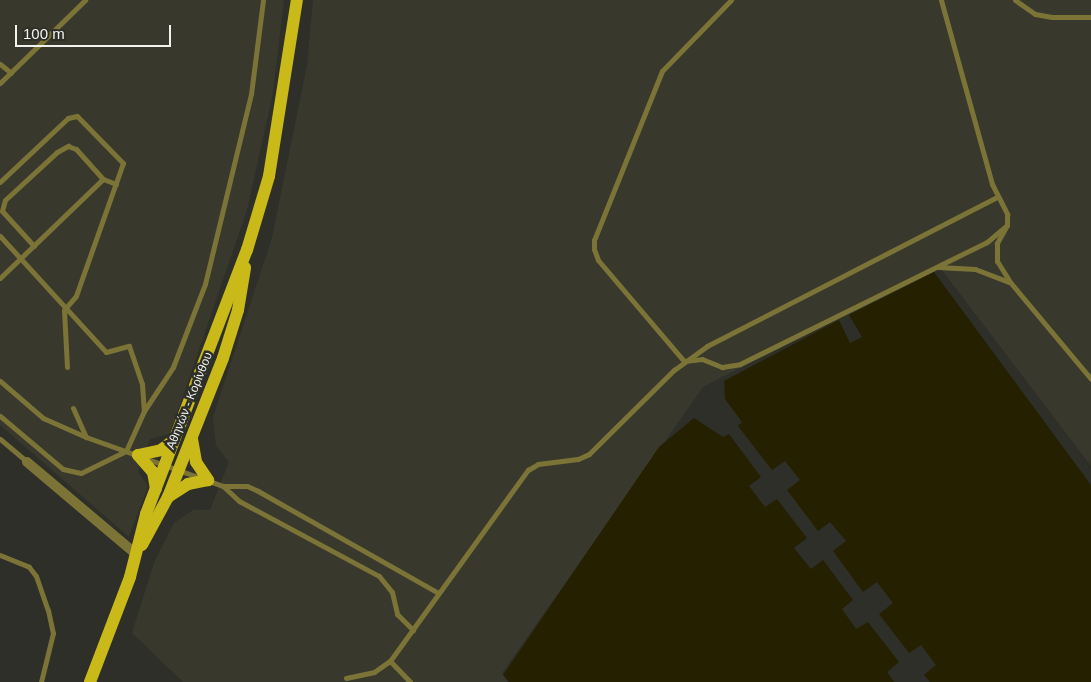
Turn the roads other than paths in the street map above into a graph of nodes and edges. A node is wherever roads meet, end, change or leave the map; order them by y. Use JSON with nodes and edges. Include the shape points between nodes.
{"nodes":[{"id":1,"x":84,"y":0,"type":"edge"},
{"id":2,"x":263,"y":0,"type":"edge"},
{"id":3,"x":298,"y":0,"type":"edge"},
{"id":4,"x":731,"y":0,"type":"edge"},
{"id":5,"x":941,"y":0,"type":"edge"},
{"id":6,"x":1015,"y":0,"type":"edge"},
{"id":7,"x":1091,"y":17,"type":"edge"},
{"id":8,"x":0,"y":64,"type":"edge"},
{"id":9,"x":11,"y":73,"type":"junction"},
{"id":10,"x":0,"y":83,"type":"edge"},
{"id":11,"x":103,"y":179,"type":"junction"},
{"id":12,"x":0,"y":182,"type":"edge"},
{"id":13,"x":116,"y":184,"type":"junction"},
{"id":14,"x":997,"y":197,"type":"junction"},
{"id":15,"x":1007,"y":225,"type":"junction"},
{"id":16,"x":0,"y":236,"type":"edge"},
{"id":17,"x":34,"y":246,"type":"junction"},
{"id":18,"x":247,"y":250,"type":"junction"},
{"id":19,"x":21,"y":258,"type":"junction"},
{"id":20,"x":928,"y":270,"type":"junction"},
{"id":21,"x":0,"y":278,"type":"edge"},
{"id":22,"x":1010,"y":282,"type":"junction"},
{"id":23,"x":64,"y":310,"type":"junction"},
{"id":24,"x":684,"y":361,"type":"junction"},
{"id":25,"x":68,"y":367,"type":"dead end"},
{"id":26,"x":1091,"y":379,"type":"edge"},
{"id":27,"x":0,"y":381,"type":"edge"},
{"id":28,"x":73,"y":408,"type":"dead end"},
{"id":29,"x":144,"y":411,"type":"junction"},
{"id":30,"x":0,"y":416,"type":"edge"},
{"id":31,"x":179,"y":433,"type":"junction"},
{"id":32,"x":192,"y":437,"type":"junction"},
{"id":33,"x":86,"y":438,"type":"junction"},
{"id":34,"x":0,"y":439,"type":"edge"},
{"id":35,"x":126,"y":451,"type":"junction"},
{"id":36,"x":138,"y":455,"type":"junction"},
{"id":37,"x":27,"y":462,"type":"joint"},
{"id":38,"x":172,"y":466,"type":"junction"},
{"id":39,"x":208,"y":480,"type":"junction"},
{"id":40,"x":224,"y":486,"type":"junction"},
{"id":41,"x":155,"y":491,"type":"junction"},
{"id":42,"x":168,"y":497,"type":"junction"},
{"id":43,"x":136,"y":554,"type":"junction"},
{"id":44,"x":0,"y":555,"type":"edge"},
{"id":45,"x":438,"y":592,"type":"junction"},
{"id":46,"x":413,"y":630,"type":"junction"},
{"id":47,"x":390,"y":661,"type":"junction"},
{"id":48,"x":346,"y":678,"type":"dead end"},
{"id":49,"x":41,"y":682,"type":"edge"},
{"id":50,"x":90,"y":682,"type":"edge"},
{"id":51,"x":410,"y":682,"type":"edge"}],
"edges":[{"from":1,"to":9,"type":"lane"},
{"from":2,"to":29,"type":"lane","via":[[251,94],[205,284],[173,367]]},
{"from":3,"to":18,"type":"main road","name":"Αθηνών - Κορίνθου","via":[[269,176]]},
{"from":4,"to":24,"type":"lane","via":[[662,71],[594,240],[598,260]]},
{"from":5,"to":14,"type":"lane"},
{"from":6,"to":7,"type":"lane","via":[[1035,14]]},
{"from":8,"to":9,"type":"lane"},
{"from":9,"to":10,"type":"lane"},
{"from":11,"to":13,"type":"lane"},
{"from":11,"to":17,"type":"lane"},
{"from":11,"to":17,"type":"lane","via":[[76,149],[68,146],[57,152],[6,200],[2,211]]},
{"from":12,"to":13,"type":"lane","via":[[68,118],[77,116],[123,162]]},
{"from":13,"to":23,"type":"lane","via":[[76,296]]},
{"from":14,"to":15,"type":"lane","via":[[1007,214]]},
{"from":14,"to":24,"type":"lane","via":[[707,346]]},
{"from":15,"to":20,"type":"lane","via":[[996,237]]},
{"from":15,"to":22,"type":"lane","via":[[995,251]]},
{"from":16,"to":19,"type":"lane"},
{"from":17,"to":19,"type":"lane"},
{"from":18,"to":31,"type":"main road","name":"Αθηνών - Κορίνθου","via":[[224,304]]},
{"from":18,"to":32,"type":"main road","name":"Αθηνών - Κορίνθου","via":[[238,310]]},
{"from":19,"to":21,"type":"lane"},
{"from":19,"to":23,"type":"lane"},
{"from":20,"to":22,"type":"lane","via":[[943,267],[974,269]]},
{"from":20,"to":24,"type":"lane","via":[[740,364],[722,367],[702,359]]},
{"from":22,"to":26,"type":"lane"},
{"from":23,"to":25,"type":"lane"},
{"from":23,"to":29,"type":"lane","via":[[106,352],[128,346],[142,384]]},
{"from":24,"to":45,"type":"lane","via":[[589,454],[578,459],[538,464],[528,470]]},
{"from":27,"to":33,"type":"lane","via":[[43,418]]},
{"from":28,"to":33,"type":"lane"},
{"from":29,"to":35,"type":"lane"},
{"from":30,"to":35,"type":"lane","via":[[62,469],[81,473]]},
{"from":31,"to":36,"type":"main road","via":[[161,450]]},
{"from":31,"to":38,"type":"main road","name":"Αθηνών - Κορίνθου"},
{"from":32,"to":38,"type":"main road","name":"Αθηνών - Κορίνθου"},
{"from":32,"to":39,"type":"main road","via":[[196,462]]},
{"from":33,"to":35,"type":"lane"},
{"from":34,"to":37,"type":"lane"},
{"from":35,"to":36,"type":"lane"},
{"from":36,"to":38,"type":"lane"},
{"from":36,"to":41,"type":"main road","via":[[153,472]]},
{"from":37,"to":43,"type":"street"},
{"from":38,"to":39,"type":"lane"},
{"from":38,"to":41,"type":"main road","name":"Αθηνών - Κορίνθου"},
{"from":38,"to":42,"type":"main road","name":"Αθηνών - Κορίνθου"},
{"from":39,"to":40,"type":"lane"},
{"from":39,"to":42,"type":"main road","via":[[188,484]]},
{"from":40,"to":45,"type":"lane","via":[[247,486],[258,491]]},
{"from":40,"to":46,"type":"lane","via":[[239,501],[379,576],[392,592],[397,614]]},
{"from":41,"to":43,"type":"main road","name":"Αθηνών - Κορίνθου"},
{"from":42,"to":43,"type":"main road","name":"Αθηνών - Κορίνθου"},
{"from":43,"to":50,"type":"main road","name":"Αθηνών - Κορίνθου"},
{"from":44,"to":49,"type":"lane","via":[[29,567],[36,576],[48,610],[52,633]]},
{"from":45,"to":46,"type":"lane"},
{"from":46,"to":47,"type":"lane"},
{"from":47,"to":48,"type":"lane","via":[[374,672]]},
{"from":47,"to":51,"type":"lane"}]}
